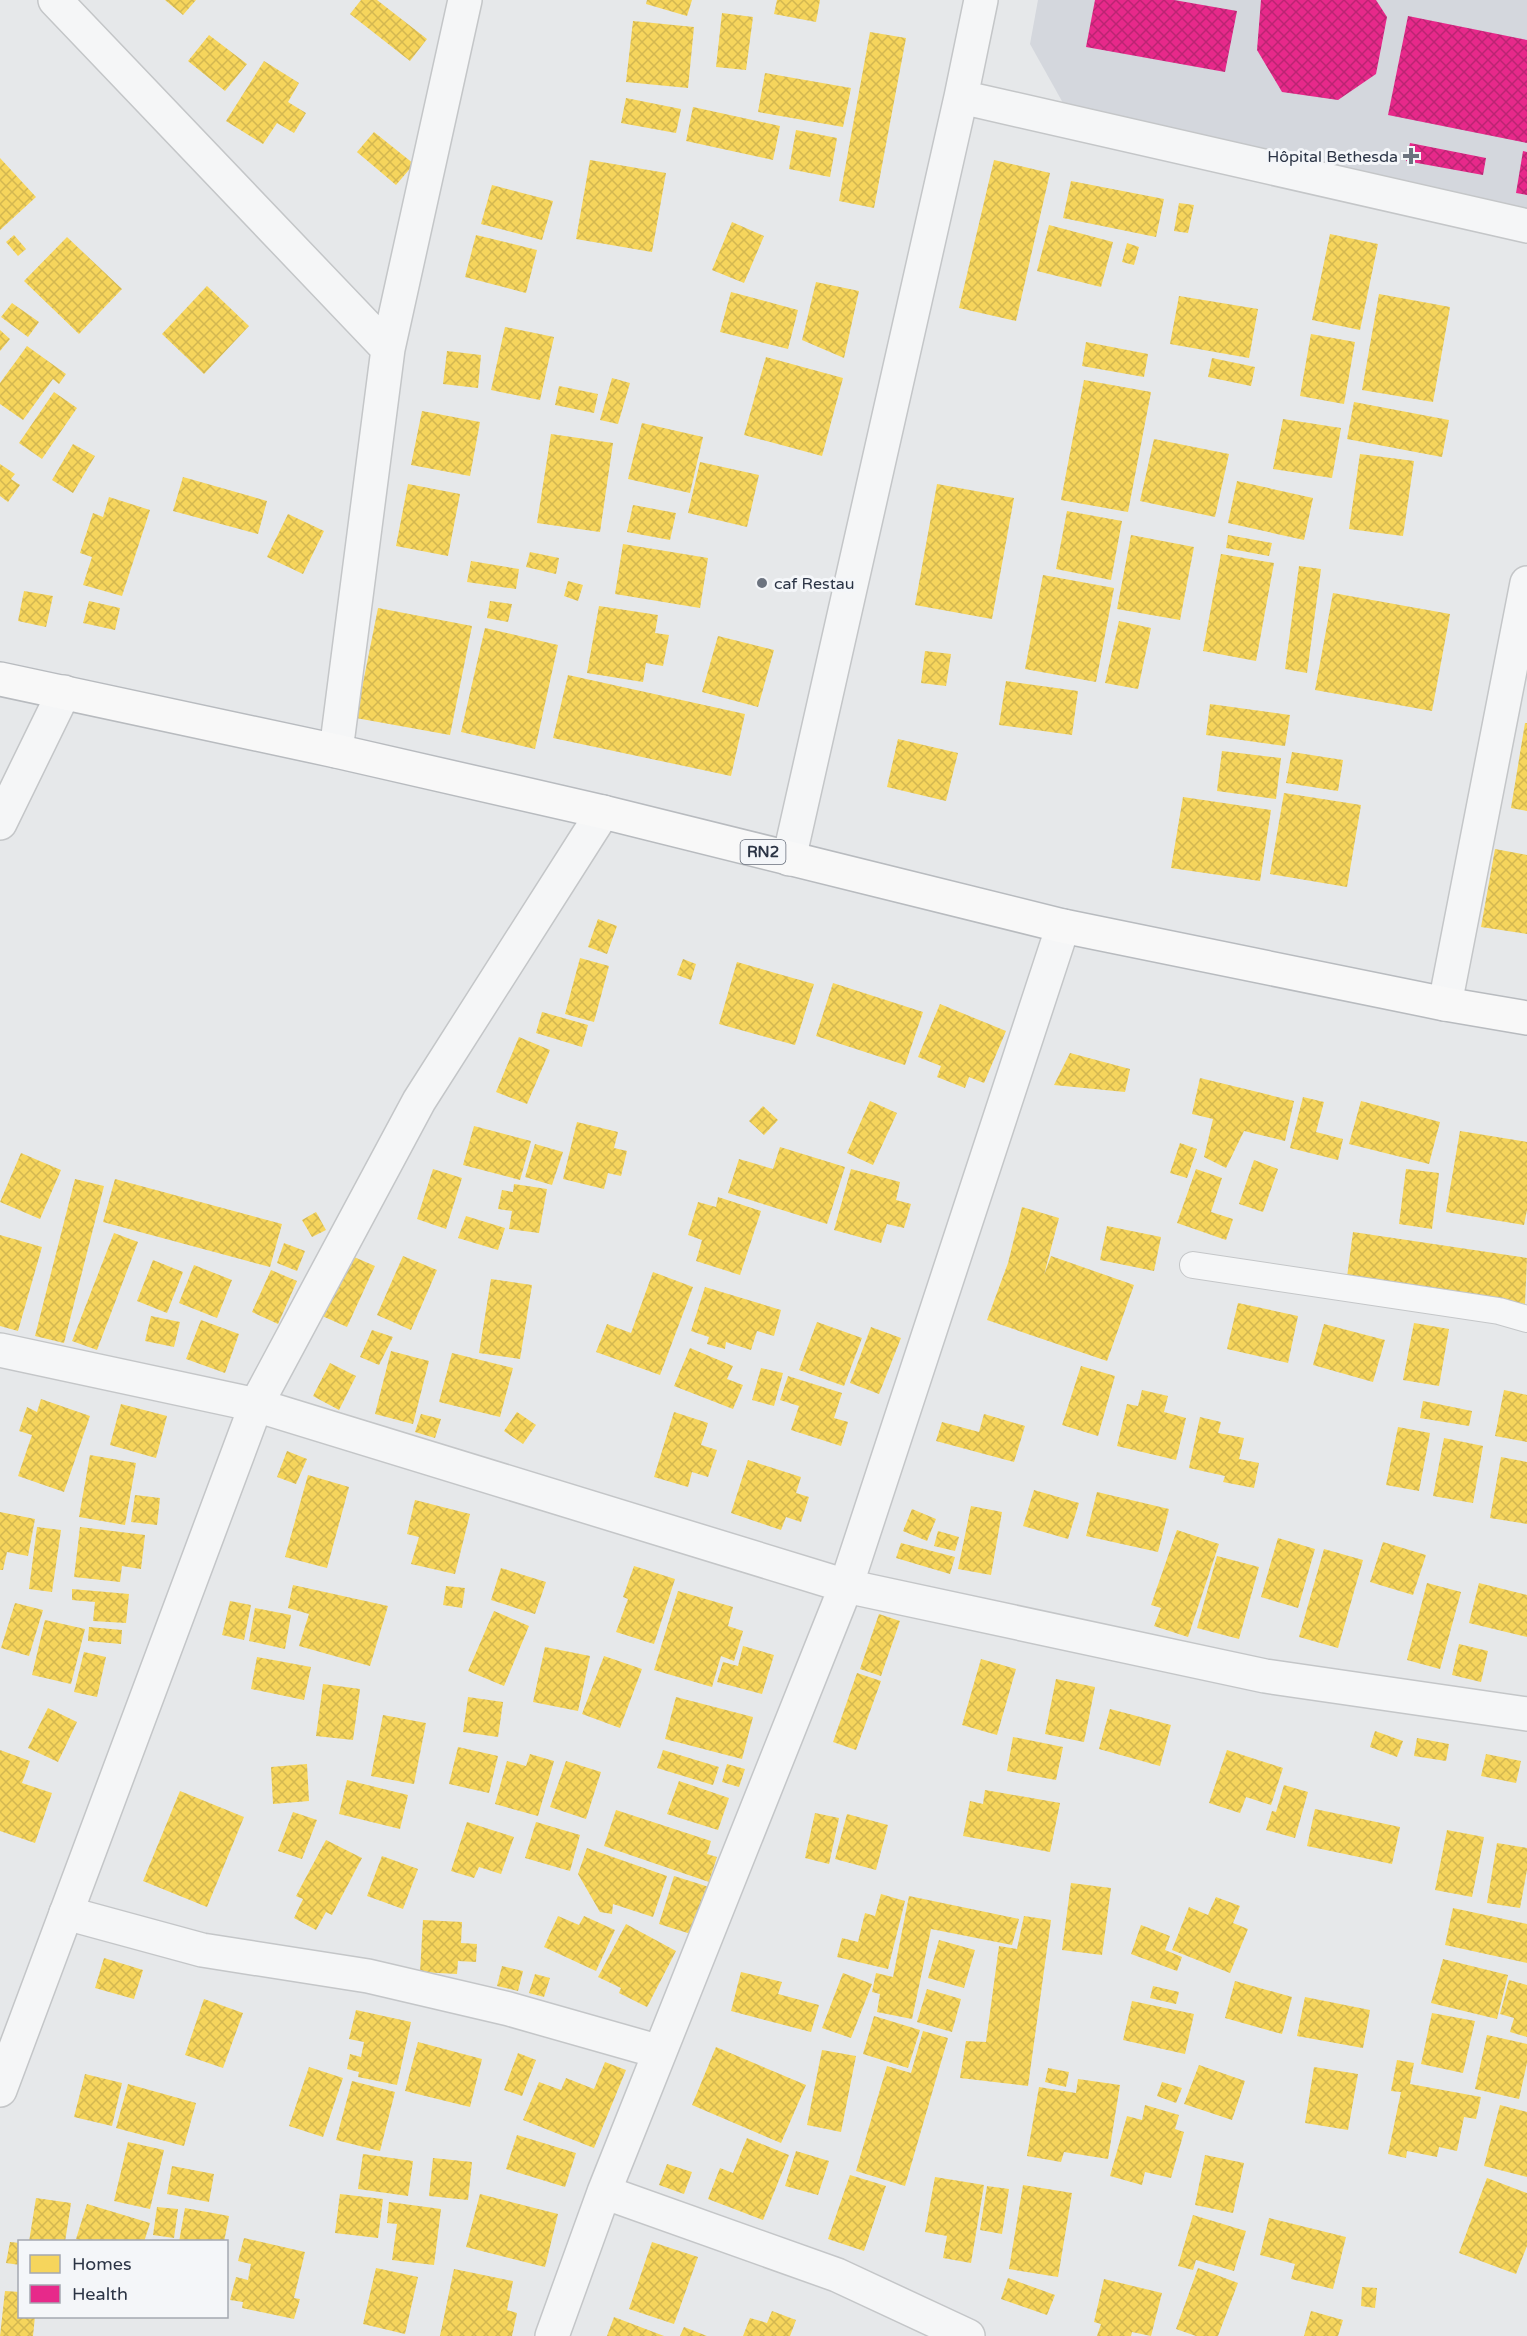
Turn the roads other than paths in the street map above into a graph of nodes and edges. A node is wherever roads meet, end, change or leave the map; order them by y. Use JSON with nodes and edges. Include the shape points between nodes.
{"nodes":[{"id":1,"x":55,"y":0,"type":"edge"},
{"id":2,"x":465,"y":0,"type":"edge"},
{"id":3,"x":981,"y":0,"type":"edge"},
{"id":4,"x":961,"y":97,"type":"junction"},
{"id":5,"x":1527,"y":226,"type":"edge"},
{"id":6,"x":388,"y":349,"type":"junction"},
{"id":7,"x":1527,"y":583,"type":"edge"},
{"id":8,"x":0,"y":679,"type":"edge"},
{"id":9,"x":64,"y":692,"type":"junction"},
{"id":10,"x":336,"y":751,"type":"junction"},
{"id":11,"x":603,"y":812,"type":"junction"},
{"id":12,"x":0,"y":824,"type":"edge"},
{"id":13,"x":789,"y":859,"type":"junction"},
{"id":14,"x":1063,"y":926,"type":"junction"},
{"id":15,"x":1445,"y":1004,"type":"junction"},
{"id":16,"x":1527,"y":1018,"type":"edge"},
{"id":17,"x":1193,"y":1265,"type":"dead end"},
{"id":18,"x":1527,"y":1319,"type":"edge"},
{"id":19,"x":0,"y":1350,"type":"edge"},
{"id":20,"x":256,"y":1405,"type":"junction"},
{"id":21,"x":846,"y":1586,"type":"junction"},
{"id":22,"x":1527,"y":1714,"type":"edge"},
{"id":23,"x":66,"y":1913,"type":"junction"},
{"id":24,"x":660,"y":2052,"type":"junction"},
{"id":25,"x":0,"y":2090,"type":"edge"},
{"id":26,"x":604,"y":2192,"type":"junction"},
{"id":27,"x":552,"y":2336,"type":"edge"},
{"id":28,"x":968,"y":2336,"type":"edge"}],
"edges":[{"from":1,"to":6,"type":"street"},
{"from":2,"to":6,"type":"street"},
{"from":3,"to":4,"type":"street"},
{"from":4,"to":5,"type":"street"},
{"from":4,"to":13,"type":"street"},
{"from":6,"to":10,"type":"street"},
{"from":7,"to":15,"type":"street"},
{"from":8,"to":9,"type":"highway","number":"RN2"},
{"from":9,"to":10,"type":"highway","number":"RN2"},
{"from":9,"to":12,"type":"street"},
{"from":10,"to":11,"type":"highway","number":"RN2"},
{"from":11,"to":13,"type":"highway","number":"RN2"},
{"from":11,"to":20,"type":"street","via":[[419,1101]]},
{"from":13,"to":14,"type":"highway","number":"RN2"},
{"from":14,"to":15,"type":"highway","number":"RN2"},
{"from":14,"to":21,"type":"street"},
{"from":15,"to":16,"type":"highway","number":"RN2"},
{"from":17,"to":18,"type":"lane","via":[[1499,1311]]},
{"from":19,"to":20,"type":"street"},
{"from":20,"to":21,"type":"street"},
{"from":20,"to":23,"type":"street"},
{"from":21,"to":22,"type":"street","via":[[1265,1676]]},
{"from":21,"to":24,"type":"street"},
{"from":23,"to":24,"type":"street","via":[[202,1950],[368,1976],[508,2009]]},
{"from":23,"to":25,"type":"street"},
{"from":24,"to":26,"type":"street"},
{"from":26,"to":27,"type":"street"},
{"from":26,"to":28,"type":"street","via":[[837,2276]]}]}
